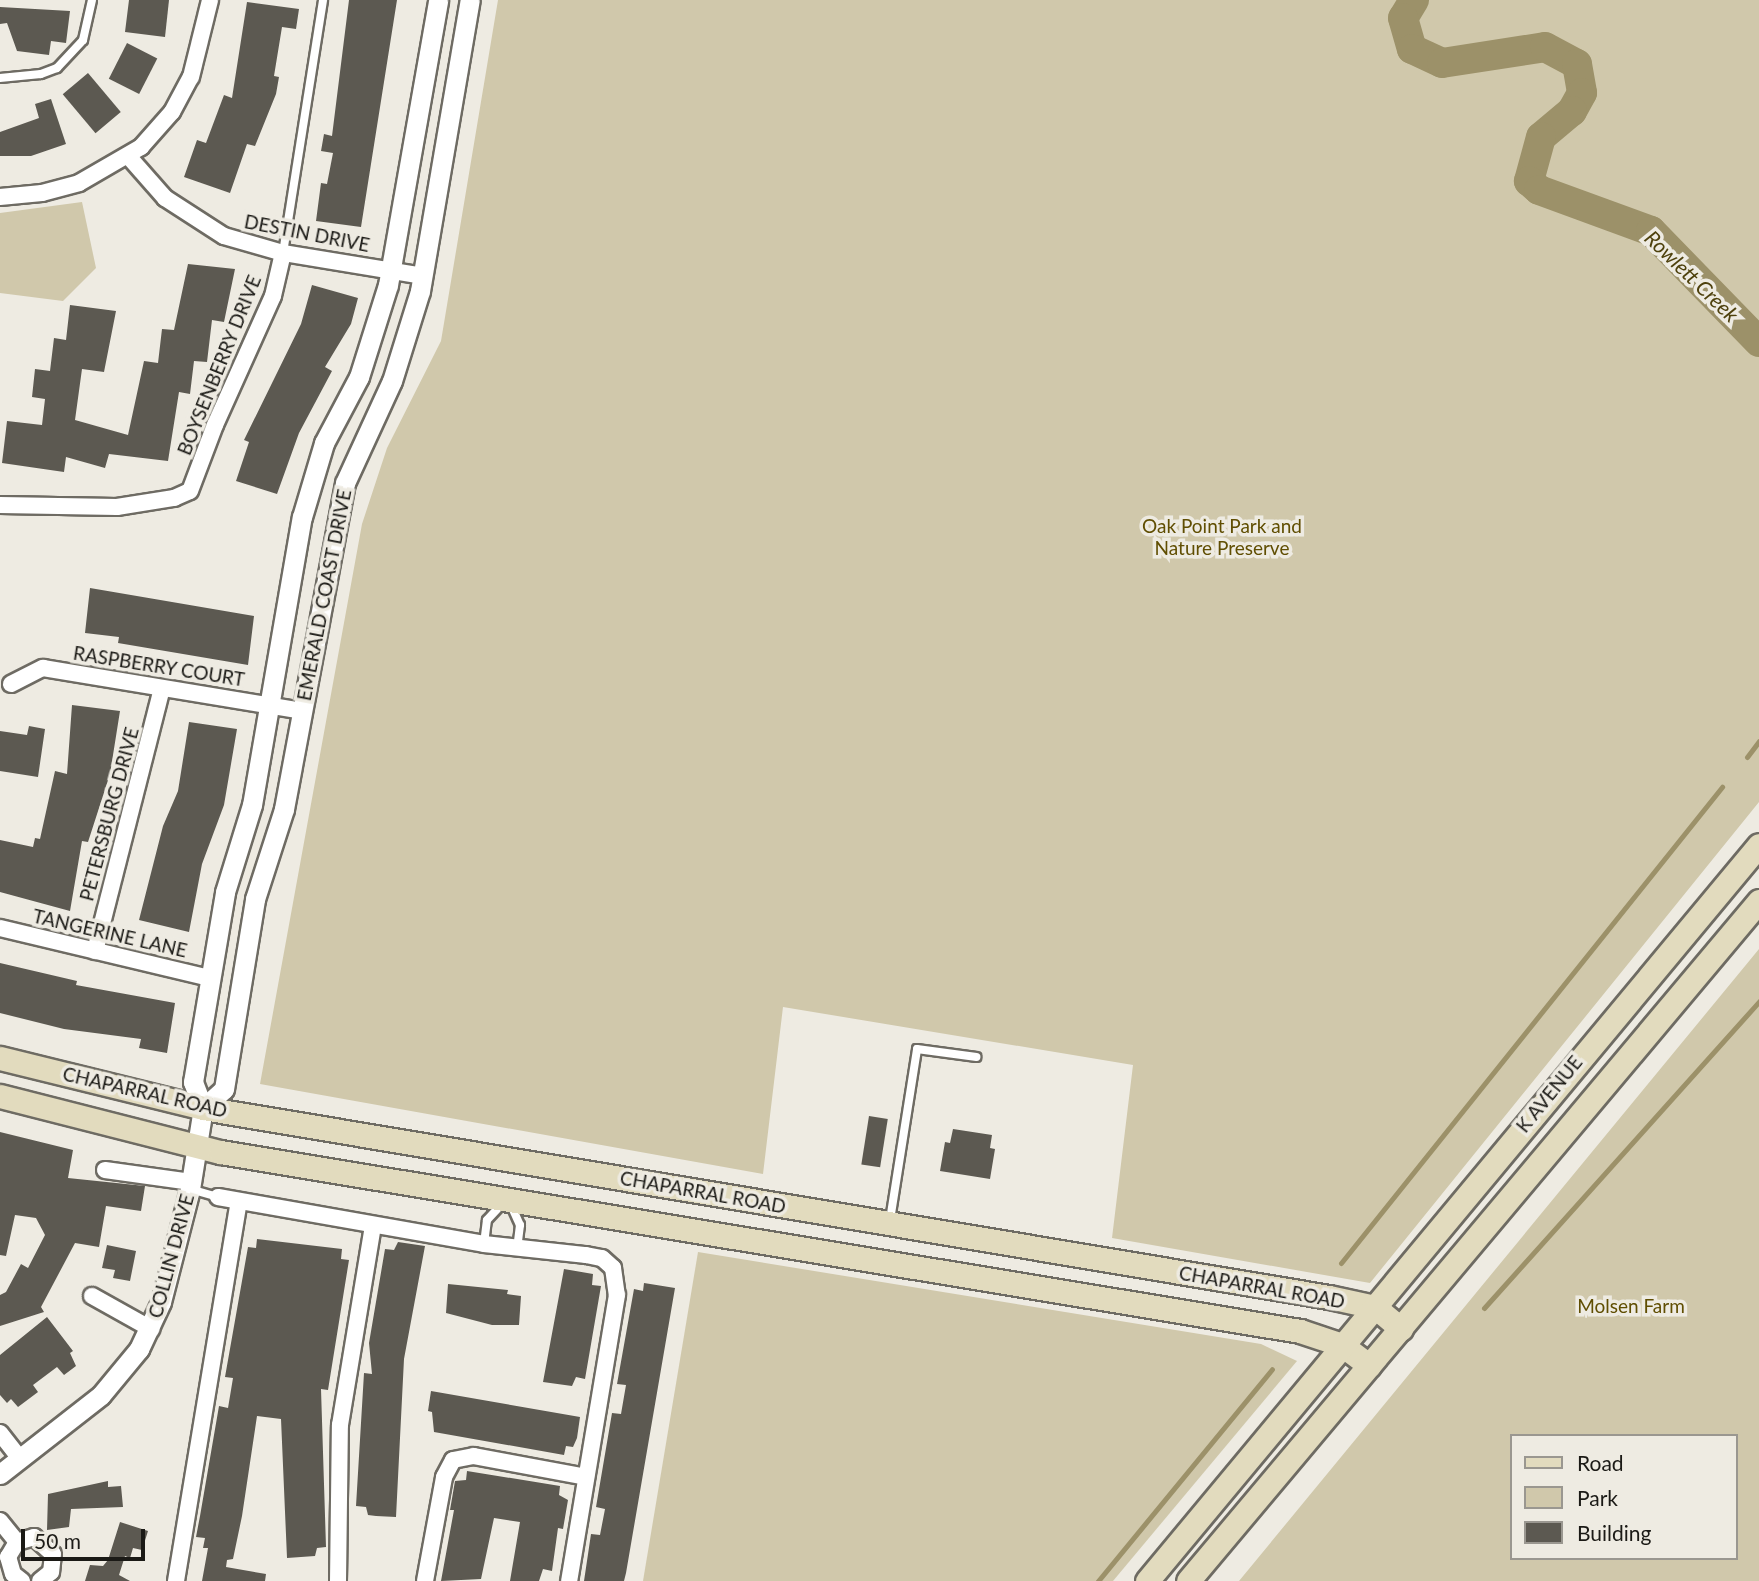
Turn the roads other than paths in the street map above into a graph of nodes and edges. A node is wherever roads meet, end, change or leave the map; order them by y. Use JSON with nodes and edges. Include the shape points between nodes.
{"nodes":[{"id":1,"x":92,"y":0,"type":"edge"},
{"id":2,"x":210,"y":0,"type":"edge"},
{"id":3,"x":323,"y":0,"type":"edge"},
{"id":4,"x":438,"y":0,"type":"edge"},
{"id":5,"x":470,"y":0,"type":"edge"},
{"id":6,"x":0,"y":78,"type":"edge"},
{"id":7,"x":129,"y":157,"type":"junction"},
{"id":8,"x":0,"y":197,"type":"edge"},
{"id":9,"x":283,"y":253,"type":"junction"},
{"id":10,"x":392,"y":271,"type":"junction"},
{"id":11,"x":423,"y":276,"type":"junction"},
{"id":12,"x":0,"y":505,"type":"edge"},
{"id":13,"x":11,"y":684,"type":"dead end"},
{"id":14,"x":162,"y":688,"type":"junction"},
{"id":15,"x":268,"y":706,"type":"junction"},
{"id":16,"x":303,"y":711,"type":"junction"},
{"id":17,"x":1759,"y":845,"type":"edge"},
{"id":18,"x":1759,"y":901,"type":"edge"},
{"id":19,"x":0,"y":928,"type":"edge"},
{"id":20,"x":95,"y":951,"type":"junction"},
{"id":21,"x":210,"y":978,"type":"junction"},
{"id":22,"x":0,"y":1058,"type":"edge"},
{"id":23,"x":975,"y":1058,"type":"dead end"},
{"id":24,"x":0,"y":1096,"type":"edge"},
{"id":25,"x":204,"y":1108,"type":"junction"},
{"id":26,"x":197,"y":1147,"type":"junction"},
{"id":27,"x":512,"y":1160,"type":"junction"},
{"id":28,"x":105,"y":1170,"type":"dead end"},
{"id":29,"x":190,"y":1186,"type":"junction"},
{"id":30,"x":218,"y":1197,"type":"joint"},
{"id":31,"x":507,"y":1199,"type":"junction"},
{"id":32,"x":239,"y":1202,"type":"junction"},
{"id":33,"x":889,"y":1223,"type":"junction"},
{"id":34,"x":373,"y":1226,"type":"junction"},
{"id":35,"x":484,"y":1244,"type":"junction"},
{"id":36,"x":517,"y":1249,"type":"junction"},
{"id":37,"x":881,"y":1261,"type":"junction"},
{"id":38,"x":92,"y":1296,"type":"dead end"},
{"id":39,"x":1375,"y":1307,"type":"junction"},
{"id":40,"x":151,"y":1329,"type":"junction"},
{"id":41,"x":1401,"y":1329,"type":"junction"},
{"id":42,"x":1342,"y":1345,"type":"junction"},
{"id":43,"x":1375,"y":1358,"type":"junction"},
{"id":44,"x":0,"y":1433,"type":"edge"},
{"id":45,"x":20,"y":1459,"type":"junction"},
{"id":46,"x":0,"y":1474,"type":"edge"},
{"id":47,"x":586,"y":1477,"type":"junction"},
{"id":48,"x":0,"y":1521,"type":"edge"},
{"id":49,"x":17,"y":1542,"type":"junction"},
{"id":50,"x":22,"y":1581,"type":"edge"},
{"id":51,"x":40,"y":1581,"type":"edge"},
{"id":52,"x":176,"y":1581,"type":"edge"},
{"id":53,"x":338,"y":1581,"type":"edge"},
{"id":54,"x":425,"y":1581,"type":"edge"},
{"id":55,"x":569,"y":1581,"type":"edge"},
{"id":56,"x":1147,"y":1581,"type":"edge"},
{"id":57,"x":1188,"y":1581,"type":"edge"}],
"edges":[{"from":1,"to":6,"type":"lane","via":[[83,40],[57,68]]},
{"from":2,"to":7,"type":"street","via":[[198,58],[182,95],[153,136]]},
{"from":3,"to":9,"type":"lane"},
{"from":4,"to":10,"type":"street","name":"EMERALD COAST DRIVE"},
{"from":5,"to":11,"type":"street","name":"EMERALD COAST DRIVE"},
{"from":7,"to":8,"type":"street","via":[[61,188]]},
{"from":7,"to":9,"type":"street","name":"DESTIN DRIVE","via":[[164,198],[193,220],[232,240]]},
{"from":9,"to":10,"type":"street","name":"DESTIN DRIVE"},
{"from":9,"to":12,"type":"street","name":"BOYSENBERRY DRIVE","via":[[273,296],[190,491],[117,507]]},
{"from":10,"to":11,"type":"street","name":"DESTIN DRIVE"},
{"from":10,"to":15,"type":"street","name":"EMERALD COAST DRIVE","via":[[359,377],[314,471]]},
{"from":11,"to":16,"type":"street","name":"EMERALD COAST DRIVE","via":[[399,362],[345,483]]},
{"from":13,"to":14,"type":"street","name":"RASPBERRY COURT","via":[[43,668]]},
{"from":14,"to":15,"type":"street","name":"RASPBERRY COURT"},
{"from":14,"to":20,"type":"street","name":"PETERSBURG DRIVE"},
{"from":15,"to":16,"type":"street","name":"RASPBERRY COURT"},
{"from":15,"to":21,"type":"street","name":"EMERALD COAST DRIVE","via":[[252,805],[225,892]]},
{"from":16,"to":25,"type":"street","name":"EMERALD COAST DRIVE","via":[[284,809],[255,899],[224,1089]]},
{"from":17,"to":39,"type":"main road","name":"K AVENUE","via":[[1633,991]]},
{"from":18,"to":41,"type":"main road","name":"K AVENUE"},
{"from":19,"to":20,"type":"street","name":"TANGERINE LANE"},
{"from":20,"to":21,"type":"street","name":"TANGERINE LANE"},
{"from":21,"to":25,"type":"street","name":"EMERALD COAST DRIVE","via":[[193,1082]]},
{"from":22,"to":25,"type":"main road","name":"CHAPARRAL ROAD"},
{"from":23,"to":33,"type":"lane","via":[[917,1049]]},
{"from":24,"to":26,"type":"main road","name":"CHAPARRAL ROAD"},
{"from":25,"to":26,"type":"street","name":"EMERALD COAST DRIVE"},
{"from":25,"to":27,"type":"main road","name":"CHAPARRAL ROAD"},
{"from":26,"to":29,"type":"street","name":"COLLIN DRIVE"},
{"from":26,"to":31,"type":"main road","name":"CHAPARRAL ROAD"},
{"from":27,"to":31,"type":"main road"},
{"from":27,"to":33,"type":"main road","name":"CHAPARRAL ROAD"},
{"from":28,"to":29,"type":"street","name":"COLLIN DRIVE"},
{"from":29,"to":30,"type":"lane"},
{"from":29,"to":40,"type":"street","name":"COLLIN DRIVE"},
{"from":30,"to":32,"type":"street"},
{"from":31,"to":35,"type":"lane","via":[[487,1220]]},
{"from":31,"to":36,"type":"lane","via":[[520,1225]]},
{"from":31,"to":37,"type":"main road","name":"CHAPARRAL ROAD"},
{"from":32,"to":34,"type":"street"},
{"from":32,"to":52,"type":"street"},
{"from":33,"to":37,"type":"main road"},
{"from":33,"to":39,"type":"main road","name":"CHAPARRAL ROAD"},
{"from":34,"to":35,"type":"street"},
{"from":34,"to":53,"type":"street","via":[[340,1425]]},
{"from":35,"to":36,"type":"street"},
{"from":36,"to":47,"type":"street","via":[[603,1258],[618,1281]]},
{"from":37,"to":42,"type":"main road","name":"CHAPARRAL ROAD","via":[[1300,1331]]},
{"from":38,"to":40,"type":"street","name":"COLLIN DRIVE"},
{"from":39,"to":41,"type":"main road"},
{"from":39,"to":42,"type":"main road","name":"K AVENUE"},
{"from":40,"to":45,"type":"street","name":"COLLIN DRIVE","via":[[101,1395]]},
{"from":41,"to":43,"type":"main road","name":"K AVENUE"},
{"from":42,"to":43,"type":"main road","name":"CHAPARRAL ROAD"},
{"from":42,"to":56,"type":"main road","name":"K AVENUE"},
{"from":43,"to":57,"type":"main road","name":"K AVENUE"},
{"from":44,"to":45,"type":"street"},
{"from":45,"to":46,"type":"street","name":"COLLIN DRIVE"},
{"from":47,"to":54,"type":"street","via":[[474,1456],[453,1460],[444,1478]]},
{"from":47,"to":55,"type":"street"},
{"from":48,"to":49,"type":"street"},
{"from":49,"to":50,"type":"street","via":[[9,1566]]},
{"from":49,"to":51,"type":"street","via":[[34,1537],[49,1546],[54,1563]]}]}
